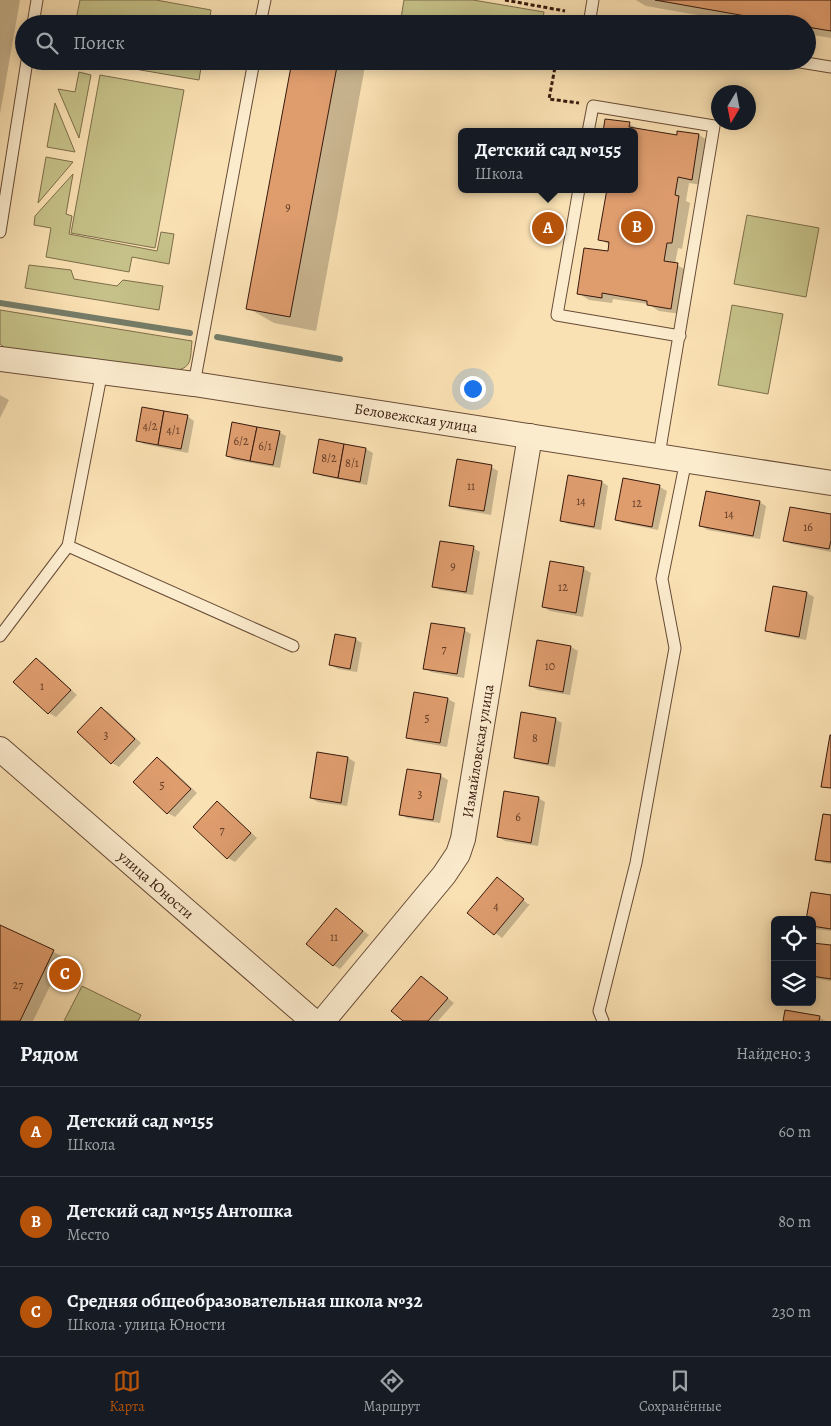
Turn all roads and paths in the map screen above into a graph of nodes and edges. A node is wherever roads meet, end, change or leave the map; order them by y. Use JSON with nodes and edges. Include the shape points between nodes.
{"nodes":[{"id":1,"x":37,"y":0,"type":"edge"},
{"id":2,"x":265,"y":0,"type":"edge"},
{"id":3,"x":505,"y":0,"type":"edge"},
{"id":4,"x":593,"y":0,"type":"edge"},
{"id":5,"x":565,"y":11,"type":"dead end"},
{"id":6,"x":34,"y":15,"type":"edge"},
{"id":7,"x":262,"y":15,"type":"edge"},
{"id":8,"x":590,"y":15,"type":"edge"},
{"id":9,"x":816,"y":65,"type":"edge"},
{"id":10,"x":831,"y":67,"type":"edge"},
{"id":11,"x":26,"y":70,"type":"edge"},
{"id":12,"x":252,"y":70,"type":"edge"},
{"id":13,"x":554,"y":70,"type":"edge"},
{"id":14,"x":593,"y":106,"type":"junction"},
{"id":15,"x":589,"y":128,"type":"edge"},
{"id":16,"x":577,"y":193,"type":"edge"},
{"id":17,"x":0,"y":232,"type":"edge"},
{"id":18,"x":680,"y":336,"type":"junction"},
{"id":19,"x":0,"y":359,"type":"edge"},
{"id":20,"x":102,"y":371,"type":"junction"},
{"id":21,"x":194,"y":384,"type":"junction"},
{"id":22,"x":530,"y":436,"type":"junction"},
{"id":23,"x":659,"y":456,"type":"junction"},
{"id":24,"x":686,"y":460,"type":"junction"},
{"id":25,"x":831,"y":483,"type":"edge"},
{"id":26,"x":68,"y":546,"type":"junction"},
{"id":27,"x":0,"y":636,"type":"edge"},
{"id":28,"x":293,"y":646,"type":"dead end"},
{"id":29,"x":0,"y":749,"type":"edge"},
{"id":30,"x":313,"y":1021,"type":"edge"},
{"id":31,"x":323,"y":1021,"type":"edge"},
{"id":32,"x":603,"y":1021,"type":"edge"}],
"edges":[{"from":1,"to":6,"type":"lane"},
{"from":2,"to":7,"type":"lane"},
{"from":3,"to":5,"type":"path"},
{"from":4,"to":8,"type":"lane"},
{"from":9,"to":10,"type":"lane"},
{"from":11,"to":17,"type":"lane"},
{"from":12,"to":21,"type":"lane"},
{"from":13,"to":14,"type":"path","via":[[549,99]]},
{"from":14,"to":15,"type":"lane"},
{"from":14,"to":18,"type":"lane","via":[[714,126]]},
{"from":16,"to":18,"type":"lane","via":[[557,315]]},
{"from":18,"to":23,"type":"lane"},
{"from":19,"to":20,"type":"street","name":"Беловежская улица"},
{"from":20,"to":21,"type":"street","name":"Беловежская улица"},
{"from":20,"to":26,"type":"lane"},
{"from":21,"to":22,"type":"street","name":"Беловежская улица"},
{"from":22,"to":23,"type":"street","name":"Беловежская улица"},
{"from":22,"to":31,"type":"street","name":"Измайловская улица","via":[[458,854]]},
{"from":23,"to":24,"type":"street","name":"Беловежская улица"},
{"from":24,"to":25,"type":"street","name":"Беловежская улица"},
{"from":24,"to":32,"type":"lane","via":[[662,579],[675,648],[636,863],[599,1011]]},
{"from":26,"to":27,"type":"lane"},
{"from":26,"to":28,"type":"lane"},
{"from":29,"to":30,"type":"street","name":"улица Юности"}]}
